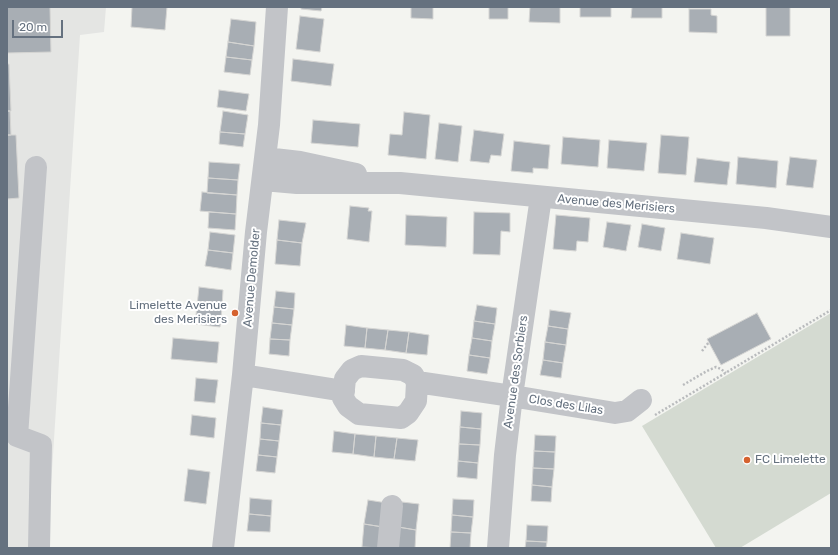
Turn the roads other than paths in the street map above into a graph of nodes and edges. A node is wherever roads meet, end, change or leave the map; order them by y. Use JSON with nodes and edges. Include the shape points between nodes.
{"nodes":[{"id":1,"x":277,"y":7,"type":"edge"},
{"id":2,"x":265,"y":158,"type":"junction"},
{"id":3,"x":36,"y":167,"type":"dead end"},
{"id":4,"x":263,"y":180,"type":"junction"},
{"id":5,"x":400,"y":183,"type":"junction"},
{"id":6,"x":541,"y":197,"type":"junction"},
{"id":7,"x":831,"y":227,"type":"edge"},
{"id":8,"x":243,"y":375,"type":"junction"},
{"id":9,"x":417,"y":382,"type":"junction"},
{"id":10,"x":344,"y":391,"type":"junction"},
{"id":11,"x":512,"y":396,"type":"junction"},
{"id":12,"x":647,"y":408,"type":"road end"},
{"id":13,"x":392,"y":506,"type":"dead end"},
{"id":14,"x":39,"y":548,"type":"edge"},
{"id":15,"x":223,"y":548,"type":"edge"},
{"id":16,"x":388,"y":548,"type":"edge"},
{"id":17,"x":498,"y":548,"type":"edge"}],
"edges":[{"from":1,"to":2,"type":"street","name":"Avenue Demolder"},
{"from":2,"to":4,"type":"street","name":"Avenue Demolder"},
{"from":2,"to":5,"type":"street","name":"Avenue des Merisiers","via":[[300,162]]},
{"from":3,"to":14,"type":"street","via":[[17,436],[41,445]]},
{"from":4,"to":5,"type":"street","name":"Avenue des Merisiers","via":[[297,183]]},
{"from":4,"to":8,"type":"street","name":"Avenue Demolder"},
{"from":5,"to":6,"type":"street","name":"Avenue des Merisiers"},
{"from":6,"to":7,"type":"street","name":"Avenue des Merisiers","via":[[766,218]]},
{"from":6,"to":11,"type":"street","name":"Avenue des Sorbiers"},
{"from":8,"to":10,"type":"street"},
{"from":8,"to":15,"type":"street","name":"Avenue Demolder"},
{"from":9,"to":10,"type":"street","via":[[413,375],[402,370],[361,366],[352,370],[345,379]]},
{"from":9,"to":10,"type":"street","via":[[416,401],[401,418],[359,414],[348,406]]},
{"from":9,"to":11,"type":"street","name":"Clos des Lilas"},
{"from":11,"to":12,"type":"street","name":"Clos des Lilas","via":[[615,413]]},
{"from":11,"to":17,"type":"street","name":"Avenue des Sorbiers"},
{"from":13,"to":16,"type":"street"}]}
